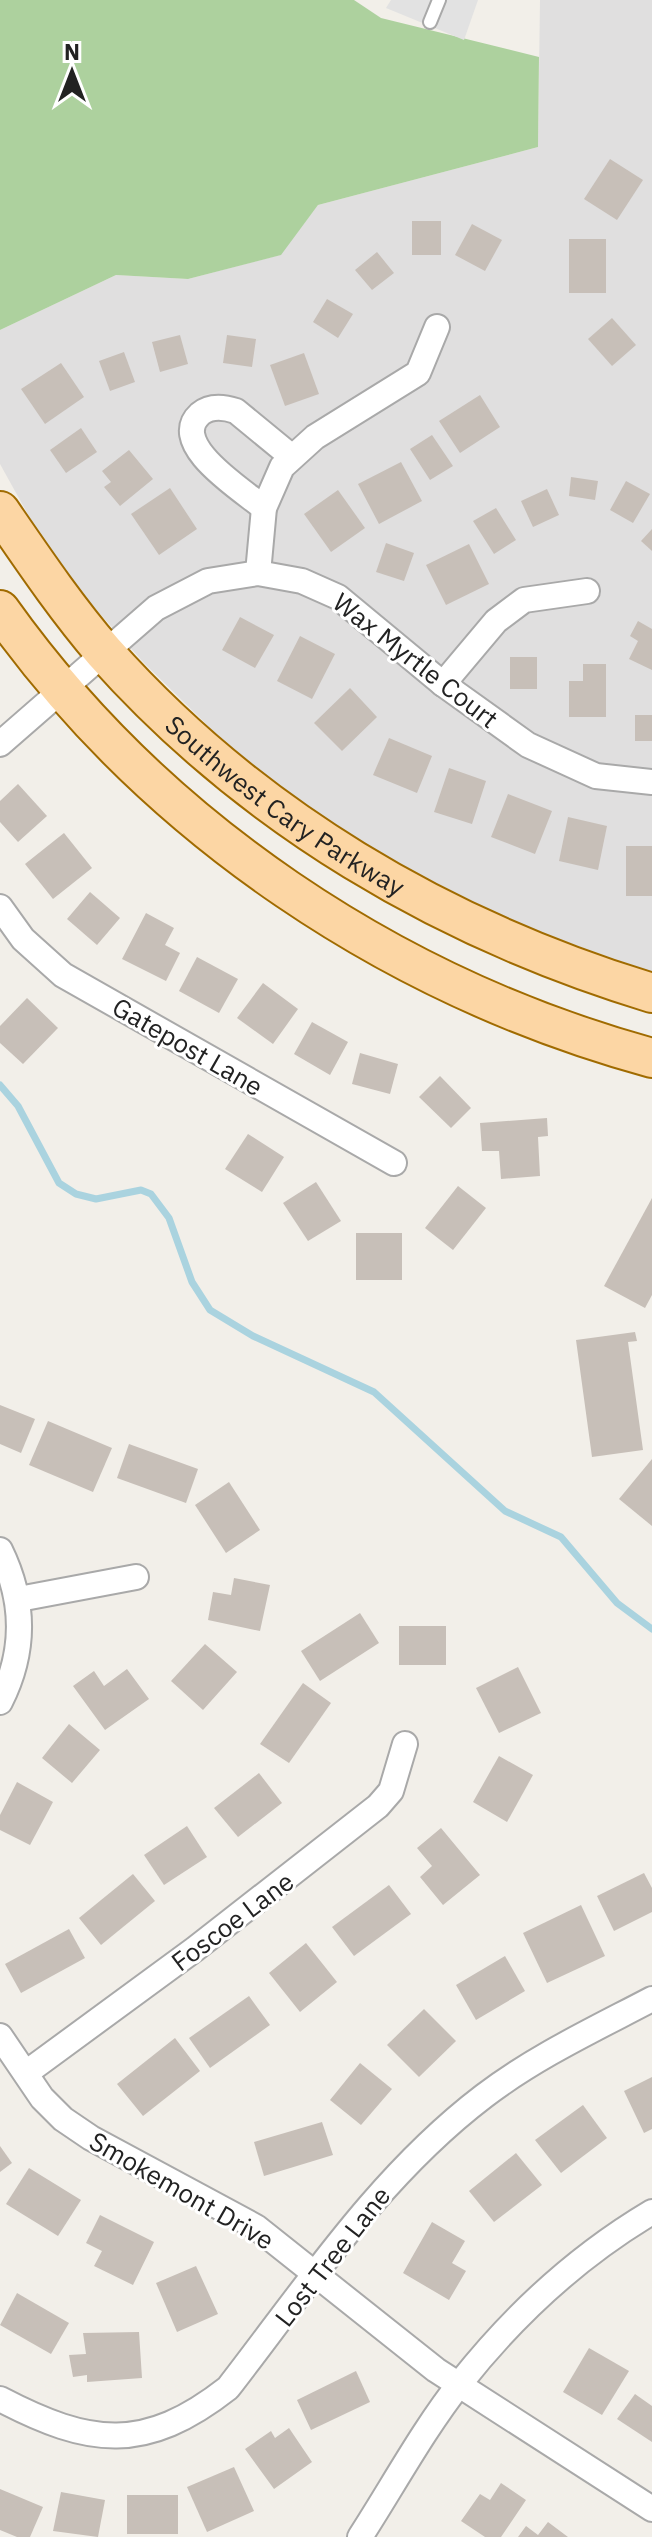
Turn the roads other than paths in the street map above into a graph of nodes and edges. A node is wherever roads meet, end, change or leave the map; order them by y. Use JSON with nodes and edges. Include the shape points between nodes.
{"nodes":[{"id":1,"x":439,"y":0,"type":"edge"},
{"id":2,"x":430,"y":22,"type":"dead end"},
{"id":3,"x":437,"y":327,"type":"dead end"},
{"id":4,"x":292,"y":457,"type":"junction"},
{"id":5,"x":264,"y":508,"type":"junction"},
{"id":6,"x":0,"y":511,"type":"edge"},
{"id":7,"x":258,"y":573,"type":"junction"},
{"id":8,"x":587,"y":591,"type":"dead end"},
{"id":9,"x":0,"y":610,"type":"edge"},
{"id":10,"x":104,"y":652,"type":"junction"},
{"id":11,"x":443,"y":684,"type":"junction"},
{"id":12,"x":63,"y":688,"type":"junction"},
{"id":13,"x":0,"y":744,"type":"edge"},
{"id":14,"x":652,"y":782,"type":"edge"},
{"id":15,"x":0,"y":907,"type":"edge"},
{"id":16,"x":652,"y":993,"type":"edge"},
{"id":17,"x":652,"y":1058,"type":"edge"},
{"id":18,"x":394,"y":1163,"type":"dead end"},
{"id":19,"x":0,"y":1550,"type":"edge"},
{"id":20,"x":136,"y":1577,"type":"dead end"},
{"id":21,"x":19,"y":1599,"type":"junction"},
{"id":22,"x":0,"y":1702,"type":"edge"},
{"id":23,"x":405,"y":1744,"type":"dead end"},
{"id":24,"x":652,"y":1999,"type":"edge"},
{"id":25,"x":0,"y":2036,"type":"edge"},
{"id":26,"x":26,"y":2073,"type":"junction"},
{"id":27,"x":652,"y":2212,"type":"edge"},
{"id":28,"x":315,"y":2275,"type":"junction"},
{"id":29,"x":459,"y":2384,"type":"junction"},
{"id":30,"x":0,"y":2399,"type":"edge"},
{"id":31,"x":652,"y":2509,"type":"edge"},
{"id":32,"x":360,"y":2537,"type":"edge"}],
"edges":[{"from":1,"to":2,"type":"lane"},
{"from":3,"to":4,"type":"street","via":[[418,373]]},
{"from":4,"to":5,"type":"street"},
{"from":4,"to":5,"type":"street","via":[[226,407],[200,414],[192,426],[198,454]]},
{"from":5,"to":7,"type":"street"},
{"from":6,"to":10,"type":"main road","name":"Southwest Cary Parkway"},
{"from":7,"to":10,"type":"street","name":"Wax Myrtle Court","via":[[185,590]]},
{"from":7,"to":11,"type":"street","name":"Wax Myrtle Court","via":[[323,588]]},
{"from":8,"to":11,"type":"street","via":[[524,600],[496,621]]},
{"from":9,"to":12,"type":"main road"},
{"from":10,"to":12,"type":"street","name":"Wax Myrtle Court"},
{"from":10,"to":16,"type":"main road","name":"Southwest Cary Parkway","via":[[243,784],[343,856],[499,938]]},
{"from":11,"to":14,"type":"street","name":"Wax Myrtle Court","via":[[528,745],[570,767],[596,776]]},
{"from":12,"to":13,"type":"street","name":"Wax Myrtle Court"},
{"from":12,"to":17,"type":"main road","via":[[118,753],[183,812],[316,908],[418,967],[521,1015]]},
{"from":15,"to":18,"type":"street","name":"Gatepost Lane","via":[[23,939],[63,975]]},
{"from":19,"to":21,"type":"street"},
{"from":20,"to":21,"type":"street"},
{"from":21,"to":22,"type":"street","via":[[16,1655]]},
{"from":23,"to":26,"type":"street","name":"Foscoe Lane","via":[[391,1791],[378,1806]]},
{"from":24,"to":28,"type":"street","name":"Lost Tree Lane","via":[[485,2095],[412,2158]]},
{"from":25,"to":26,"type":"street","name":"Smokemont Drive"},
{"from":26,"to":28,"type":"street","name":"Smokemont Drive","via":[[63,2119],[230,2211]]},
{"from":27,"to":29,"type":"street","via":[[568,2271],[520,2314]]},
{"from":28,"to":29,"type":"street","name":"Smokemont Drive"},
{"from":28,"to":30,"type":"street","name":"Lost Tree Lane","via":[[228,2388],[205,2407],[158,2430],[100,2436],[74,2432]]},
{"from":29,"to":31,"type":"street","name":"Smokemont Drive"},
{"from":29,"to":32,"type":"street"}]}
